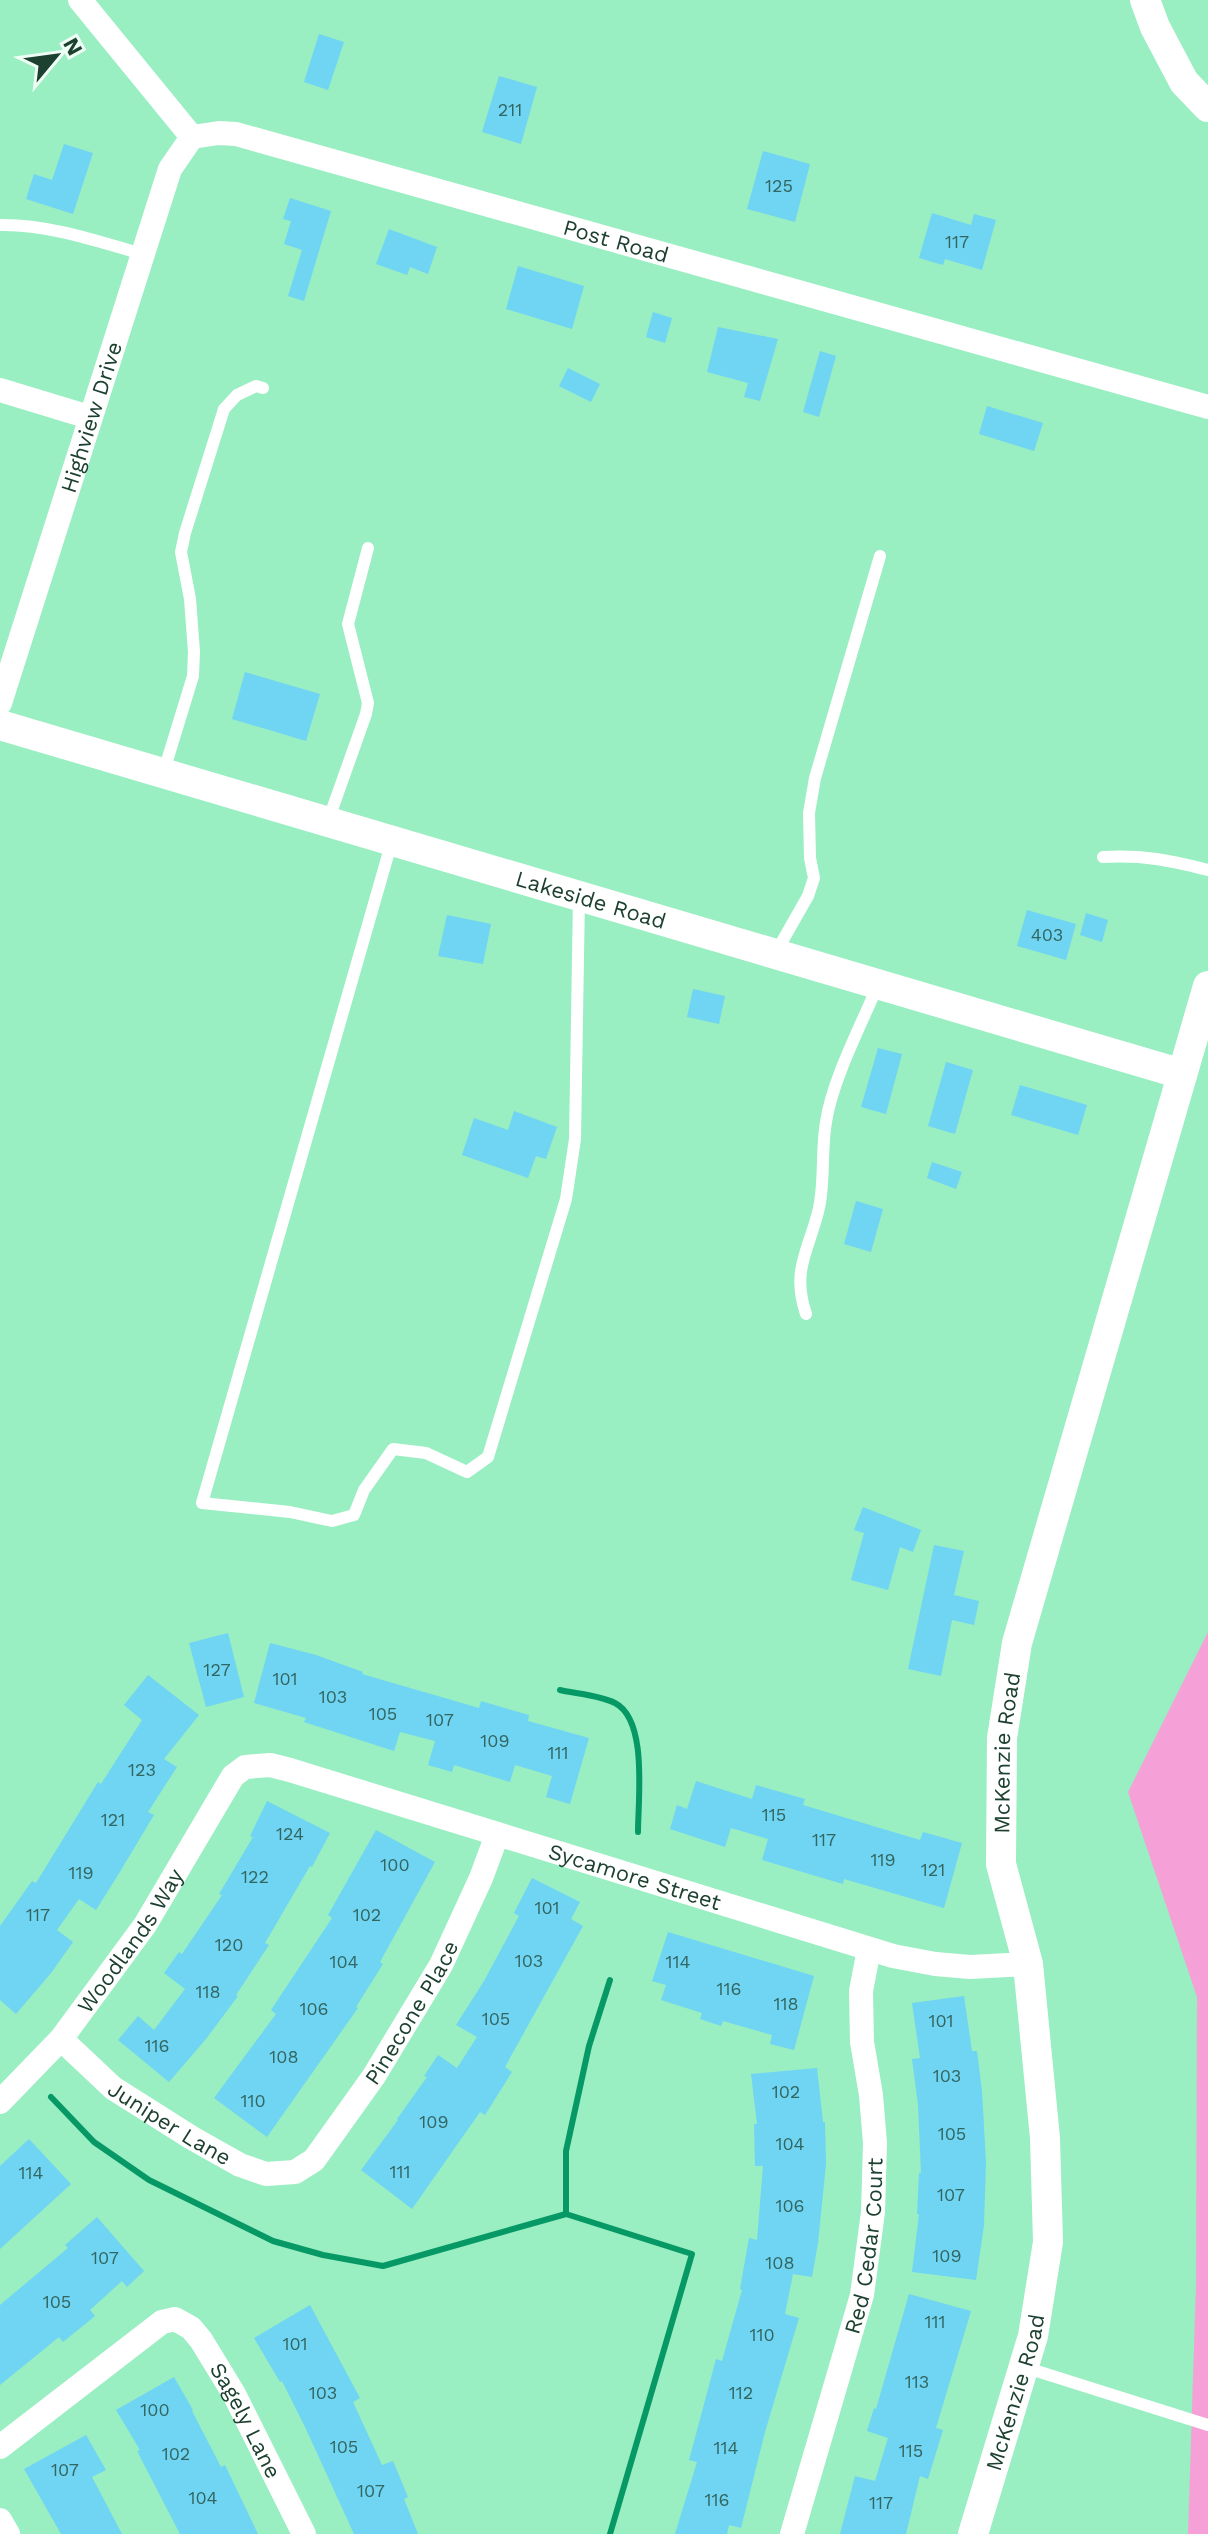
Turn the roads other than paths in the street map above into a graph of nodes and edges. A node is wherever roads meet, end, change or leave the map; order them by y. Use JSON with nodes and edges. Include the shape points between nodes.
{"nodes":[{"id":1,"x":80,"y":0,"type":"edge"},
{"id":2,"x":1145,"y":0,"type":"edge"},
{"id":3,"x":1208,"y":107,"type":"edge"},
{"id":4,"x":192,"y":137,"type":"junction"},
{"id":5,"x":0,"y":225,"type":"edge"},
{"id":6,"x":142,"y":254,"type":"junction"},
{"id":7,"x":263,"y":388,"type":"dead end"},
{"id":8,"x":0,"y":390,"type":"edge"},
{"id":9,"x":1208,"y":407,"type":"edge"},
{"id":10,"x":89,"y":417,"type":"junction"},
{"id":11,"x":368,"y":548,"type":"dead end"},
{"id":12,"x":880,"y":556,"type":"dead end"},
{"id":13,"x":0,"y":703,"type":"edge"},
{"id":14,"x":0,"y":725,"type":"edge"},
{"id":15,"x":163,"y":774,"type":"junction"},
{"id":16,"x":328,"y":822,"type":"junction"},
{"id":17,"x":392,"y":841,"type":"junction"},
{"id":18,"x":1103,"y":857,"type":"dead end"},
{"id":19,"x":1208,"y":870,"type":"edge"},
{"id":20,"x":579,"y":897,"type":"junction"},
{"id":21,"x":775,"y":954,"type":"junction"},
{"id":22,"x":878,"y":985,"type":"junction"},
{"id":23,"x":1208,"y":986,"type":"edge"},
{"id":24,"x":1182,"y":1074,"type":"junction"},
{"id":25,"x":806,"y":1314,"type":"dead end"},
{"id":26,"x":245,"y":1767,"type":"joint"},
{"id":27,"x":497,"y":1835,"type":"junction"},
{"id":28,"x":869,"y":1949,"type":"junction"},
{"id":29,"x":1028,"y":1964,"type":"junction"},
{"id":30,"x":61,"y":2039,"type":"junction"},
{"id":31,"x":0,"y":2102,"type":"edge"},
{"id":32,"x":295,"y":2172,"type":"joint"},
{"id":33,"x":1024,"y":2367,"type":"junction"},
{"id":34,"x":1208,"y":2425,"type":"edge"},
{"id":35,"x":0,"y":2447,"type":"edge"},
{"id":36,"x":0,"y":2520,"type":"edge"},
{"id":37,"x":8,"y":2534,"type":"edge"},
{"id":38,"x":304,"y":2534,"type":"edge"},
{"id":39,"x":792,"y":2534,"type":"edge"},
{"id":40,"x":973,"y":2534,"type":"edge"}],
"edges":[{"from":1,"to":4,"type":"street"},
{"from":2,"to":3,"type":"street","via":[[1184,82]]},
{"from":4,"to":6,"type":"street","name":"Highview Drive","via":[[170,169]]},
{"from":4,"to":9,"type":"street","name":"Post Road","via":[[236,134]]},
{"from":5,"to":6,"type":"lane","via":[[17,224]]},
{"from":6,"to":10,"type":"street","name":"Highview Drive"},
{"from":7,"to":15,"type":"lane","via":[[237,395],[224,409],[185,533],[181,552],[191,612],[193,676]]},
{"from":8,"to":10,"type":"street"},
{"from":10,"to":13,"type":"street","name":"Highview Drive"},
{"from":11,"to":16,"type":"lane","via":[[348,624],[368,703]]},
{"from":12,"to":21,"type":"lane","via":[[815,778],[809,813],[814,878]]},
{"from":14,"to":15,"type":"street","name":"Lakeside Road"},
{"from":15,"to":16,"type":"street","name":"Lakeside Road"},
{"from":16,"to":17,"type":"street","name":"Lakeside Road"},
{"from":17,"to":20,"type":"street","name":"Lakeside Road"},
{"from":17,"to":20,"type":"lane","via":[[202,1503],[332,1521],[354,1515],[364,1490],[393,1449],[426,1453],[467,1472],[488,1457],[566,1199],[575,1139]]},
{"from":18,"to":19,"type":"lane","via":[[1164,858]]},
{"from":20,"to":21,"type":"street","name":"Lakeside Road"},
{"from":21,"to":22,"type":"street","name":"Lakeside Road"},
{"from":22,"to":24,"type":"street","name":"Lakeside Road"},
{"from":22,"to":25,"type":"lane","via":[[826,1122],[820,1205],[799,1273]]},
{"from":23,"to":24,"type":"street","name":"McKenzie Road"},
{"from":24,"to":29,"type":"street","name":"McKenzie Road","via":[[1017,1643],[1002,1738],[1001,1864]]},
{"from":26,"to":27,"type":"street","name":"Sycamore Street","via":[[290,1770]]},
{"from":26,"to":30,"type":"street","name":"Woodlands Way","via":[[218,1799],[145,1925]]},
{"from":27,"to":28,"type":"street","name":"Sycamore Street"},
{"from":27,"to":32,"type":"street","name":"Pinecone Place","via":[[441,1965],[374,2076],[314,2160]]},
{"from":28,"to":29,"type":"street","name":"Sycamore Street","via":[[947,1965]]},
{"from":28,"to":39,"type":"street","name":"Red Cedar Court","via":[[861,1991],[875,2143],[873,2212],[862,2295]]},
{"from":29,"to":33,"type":"street","name":"McKenzie Road","via":[[1045,2138],[1048,2242]]},
{"from":30,"to":31,"type":"street","name":"Woodlands Way"},
{"from":30,"to":32,"type":"street","name":"Juniper Lane","via":[[113,2088],[192,2138],[266,2174]]},
{"from":33,"to":34,"type":"lane"},
{"from":33,"to":40,"type":"street","name":"McKenzie Road"},
{"from":35,"to":38,"type":"street","name":"Sagely Lane","via":[[162,2322],[175,2319],[191,2328],[221,2372]]},
{"from":36,"to":37,"type":"street"}]}
